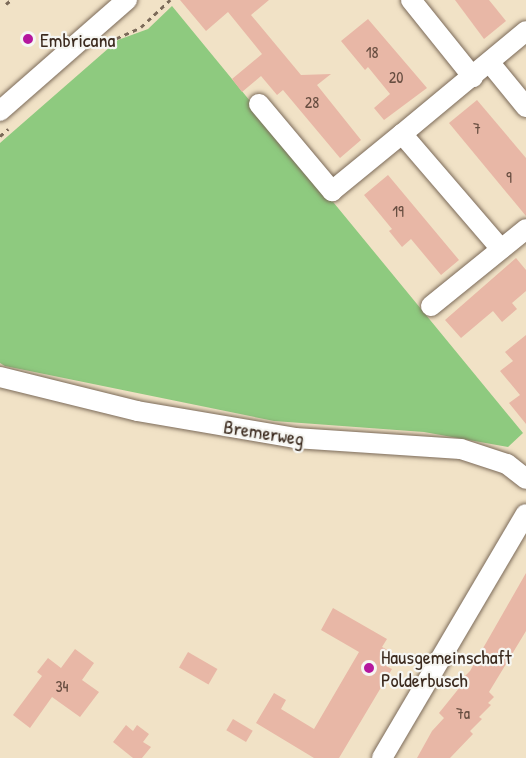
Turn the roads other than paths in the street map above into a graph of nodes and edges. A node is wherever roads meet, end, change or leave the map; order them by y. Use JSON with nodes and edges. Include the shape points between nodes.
{"nodes":[{"id":1,"x":127,"y":0,"type":"edge"},
{"id":2,"x":411,"y":0,"type":"edge"},
{"id":3,"x":526,"y":31,"type":"edge"},
{"id":4,"x":490,"y":63,"type":"junction"},
{"id":5,"x":473,"y":77,"type":"junction"},
{"id":6,"x":259,"y":104,"type":"dead end"},
{"id":7,"x":526,"y":107,"type":"edge"},
{"id":8,"x":5,"y":119,"type":"edge"},
{"id":9,"x":402,"y":134,"type":"junction"},
{"id":10,"x":526,"y":229,"type":"edge"},
{"id":11,"x":501,"y":249,"type":"junction"},
{"id":12,"x":431,"y":306,"type":"dead end"},
{"id":13,"x":0,"y":377,"type":"edge"},
{"id":14,"x":526,"y":479,"type":"edge"},
{"id":15,"x":526,"y":514,"type":"edge"},
{"id":16,"x":382,"y":758,"type":"edge"}],
"edges":[{"from":1,"to":8,"type":"street","via":[[52,53]]},
{"from":2,"to":5,"type":"street"},
{"from":3,"to":4,"type":"street"},
{"from":4,"to":5,"type":"street"},
{"from":4,"to":7,"type":"street"},
{"from":5,"to":9,"type":"street"},
{"from":6,"to":9,"type":"street","via":[[332,191]]},
{"from":9,"to":11,"type":"street"},
{"from":10,"to":11,"type":"street"},
{"from":11,"to":12,"type":"street"},
{"from":13,"to":14,"type":"street","name":"Bremerweg","via":[[137,411],[296,438],[461,449],[507,464]]},
{"from":15,"to":16,"type":"street"}]}
